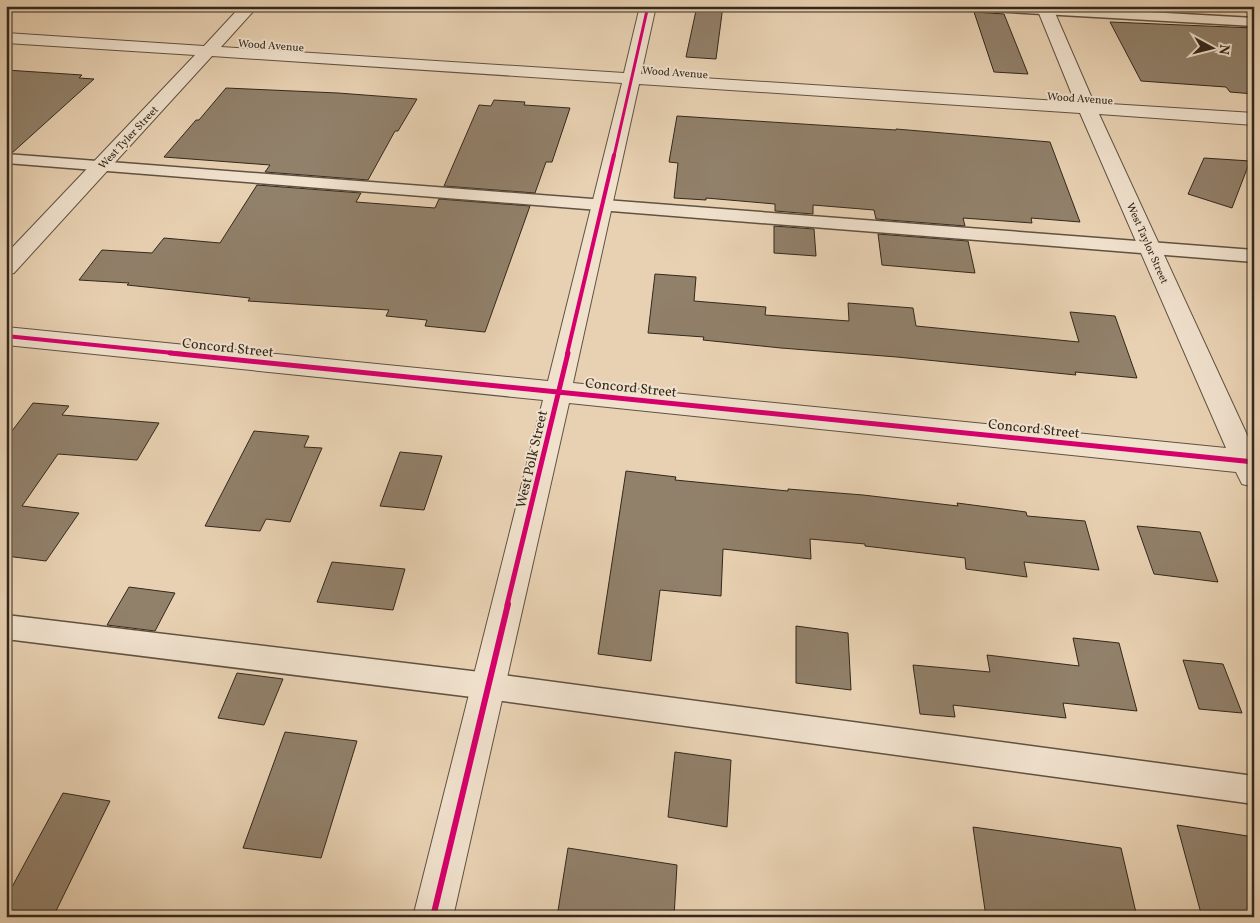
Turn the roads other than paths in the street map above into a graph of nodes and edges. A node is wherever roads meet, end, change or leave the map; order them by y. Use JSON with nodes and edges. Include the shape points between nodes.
{"nodes":[{"id":1,"x":250,"y":6,"type":"edge"},
{"id":2,"x":648,"y":6,"type":"edge"},
{"id":3,"x":974,"y":6,"type":"edge"},
{"id":4,"x":1045,"y":8,"type":"edge"},
{"id":5,"x":1254,"y":22,"type":"edge"},
{"id":6,"x":6,"y":38,"type":"edge"},
{"id":7,"x":208,"y":51,"type":"junction"},
{"id":8,"x":632,"y":80,"type":"junction"},
{"id":9,"x":1087,"y":108,"type":"junction"},
{"id":10,"x":1254,"y":119,"type":"edge"},
{"id":11,"x":6,"y":158,"type":"edge"},
{"id":12,"x":102,"y":166,"type":"junction"},
{"id":13,"x":603,"y":204,"type":"junction"},
{"id":14,"x":1150,"y":249,"type":"junction"},
{"id":15,"x":1254,"y":256,"type":"edge"},
{"id":16,"x":6,"y":268,"type":"edge"},
{"id":17,"x":6,"y":336,"type":"edge"},
{"id":18,"x":558,"y":391,"type":"junction"},
{"id":19,"x":1251,"y":468,"type":"edge"},
{"id":20,"x":6,"y":627,"type":"edge"},
{"id":21,"x":488,"y":686,"type":"junction"},
{"id":22,"x":1254,"y":790,"type":"edge"},
{"id":23,"x":433,"y":917,"type":"edge"}],
"edges":[{"from":1,"to":7,"type":"street","name":"West Tyler Street"},
{"from":2,"to":8,"type":"street","name":"West Polk Street"},
{"from":3,"to":4,"type":"lane"},
{"from":4,"to":5,"type":"lane"},
{"from":4,"to":9,"type":"street","name":"West Taylor Street"},
{"from":6,"to":7,"type":"street","name":"Wood Avenue"},
{"from":7,"to":8,"type":"street","name":"Wood Avenue"},
{"from":7,"to":12,"type":"street","name":"West Tyler Street"},
{"from":8,"to":9,"type":"street","name":"Wood Avenue"},
{"from":8,"to":13,"type":"street","name":"West Polk Street"},
{"from":9,"to":10,"type":"street","name":"Wood Avenue"},
{"from":9,"to":14,"type":"street","name":"West Taylor Street"},
{"from":11,"to":12,"type":"lane"},
{"from":12,"to":13,"type":"lane"},
{"from":12,"to":16,"type":"street","name":"West Tyler Street"},
{"from":13,"to":14,"type":"lane"},
{"from":13,"to":18,"type":"street","name":"West Polk Street"},
{"from":14,"to":15,"type":"lane"},
{"from":14,"to":19,"type":"street","name":"West Taylor Street"},
{"from":17,"to":18,"type":"street","name":"Concord Street"},
{"from":18,"to":19,"type":"street","name":"Concord Street"},
{"from":18,"to":21,"type":"street","name":"West Polk Street"},
{"from":20,"to":21,"type":"lane"},
{"from":21,"to":22,"type":"lane"},
{"from":21,"to":23,"type":"street","name":"West Polk Street"}]}
